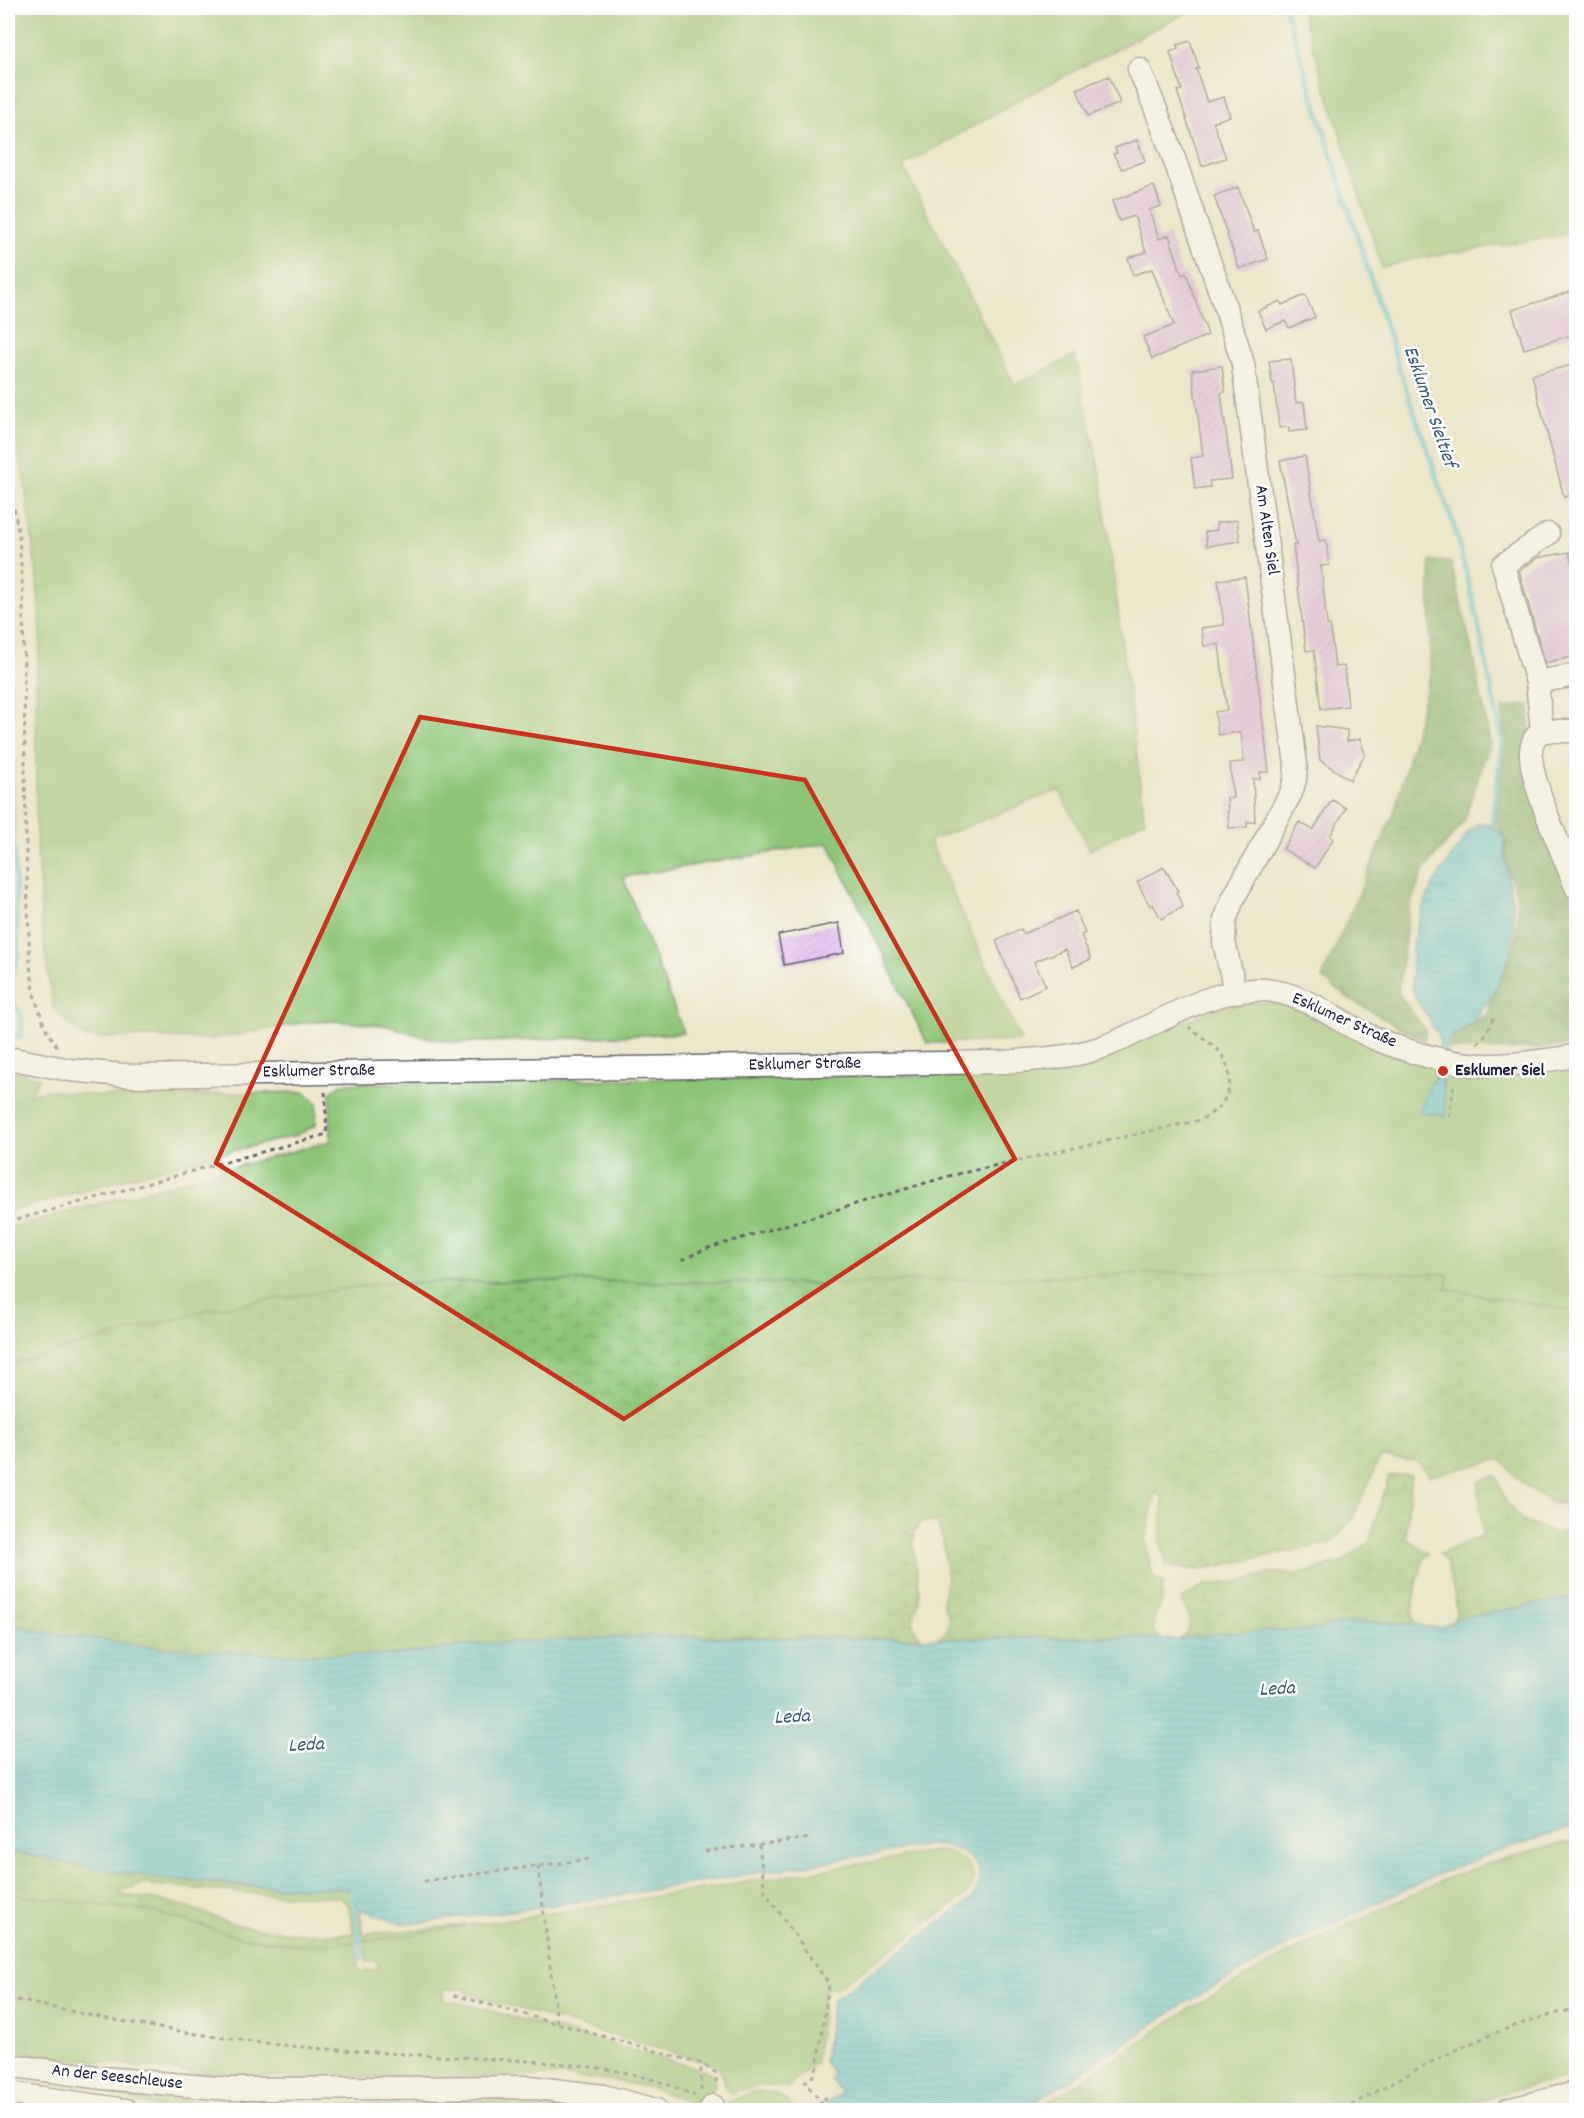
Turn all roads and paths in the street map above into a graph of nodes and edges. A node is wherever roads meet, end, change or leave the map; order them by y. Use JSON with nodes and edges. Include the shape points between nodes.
{"nodes":[{"id":1,"x":1140,"y":69,"type":"dead end"},
{"id":2,"x":8,"y":473,"type":"edge"},
{"id":3,"x":1548,"y":534,"type":"dead end"},
{"id":4,"x":1576,"y":675,"type":"edge"},
{"id":5,"x":1536,"y":682,"type":"junction"},
{"id":6,"x":1542,"y":731,"type":"junction"},
{"id":7,"x":1576,"y":731,"type":"edge"},
{"id":8,"x":1576,"y":887,"type":"edge"},
{"id":9,"x":1235,"y":991,"type":"junction"},
{"id":10,"x":1174,"y":1015,"type":"junction"},
{"id":11,"x":1494,"y":1018,"type":"dead end"},
{"id":12,"x":1484,"y":1037,"type":"dead end"},
{"id":13,"x":1576,"y":1056,"type":"edge"},
{"id":14,"x":8,"y":1058,"type":"edge"},
{"id":15,"x":70,"y":1070,"type":"junction"},
{"id":16,"x":324,"y":1071,"type":"junction"},
{"id":17,"x":1453,"y":1072,"type":"junction"},
{"id":18,"x":1449,"y":1117,"type":"dead end"},
{"id":19,"x":8,"y":1222,"type":"edge"},
{"id":20,"x":682,"y":1260,"type":"dead end"},
{"id":21,"x":811,"y":1838,"type":"dead end"},
{"id":22,"x":759,"y":1844,"type":"junction"},
{"id":23,"x":705,"y":1851,"type":"dead end"},
{"id":24,"x":590,"y":1859,"type":"dead end"},
{"id":25,"x":538,"y":1866,"type":"junction"},
{"id":26,"x":424,"y":1881,"type":"dead end"},
{"id":27,"x":454,"y":1995,"type":"dead end"},
{"id":28,"x":8,"y":1998,"type":"edge"},
{"id":29,"x":1576,"y":2009,"type":"edge"},
{"id":30,"x":557,"y":2023,"type":"junction"},
{"id":31,"x":701,"y":2063,"type":"junction"},
{"id":32,"x":8,"y":2065,"type":"edge"},
{"id":33,"x":717,"y":2083,"type":"dead end"},
{"id":34,"x":8,"y":2093,"type":"edge"},
{"id":35,"x":1576,"y":2093,"type":"edge"},
{"id":36,"x":829,"y":2095,"type":"dead end"},
{"id":37,"x":821,"y":2102,"type":"junction"},
{"id":38,"x":126,"y":2110,"type":"edge"},
{"id":39,"x":656,"y":2110,"type":"edge"},
{"id":40,"x":800,"y":2110,"type":"edge"},
{"id":41,"x":1343,"y":2110,"type":"edge"},
{"id":42,"x":1508,"y":2110,"type":"edge"}],
"edges":[{"from":1,"to":9,"type":"street","name":"Am Alten Siel","via":[[1184,185],[1243,364],[1296,765],[1291,793],[1233,899],[1226,920],[1226,950]]},
{"from":2,"to":15,"type":"path","via":[[19,536],[23,593],[30,965],[45,1027]]},
{"from":3,"to":5,"type":"street","via":[[1503,565]]},
{"from":4,"to":5,"type":"street"},
{"from":5,"to":6,"type":"street"},
{"from":6,"to":7,"type":"street"},
{"from":6,"to":8,"type":"street","via":[[1535,737],[1531,752],[1535,779]]},
{"from":9,"to":10,"type":"street","name":"Esklumer Straße"},
{"from":9,"to":17,"type":"street","name":"Esklumer Straße","via":[[1266,990],[1308,1002],[1375,1038],[1428,1056]]},
{"from":10,"to":16,"type":"street","name":"Esklumer Straße","via":[[1080,1054],[1027,1060]]},
{"from":10,"to":20,"type":"path","via":[[1220,1052],[1227,1064],[1229,1093],[1223,1104],[1200,1120],[949,1176],[705,1249]]},
{"from":11,"to":12,"type":"path"},
{"from":13,"to":17,"type":"street","name":"Esklumer Straße","via":[[1483,1065]]},
{"from":14,"to":15,"type":"street","name":"Esklumer Straße"},
{"from":15,"to":16,"type":"street","name":"Esklumer Straße","via":[[134,1076]]},
{"from":16,"to":19,"type":"path","via":[[327,1134]]},
{"from":17,"to":18,"type":"path"},
{"from":21,"to":22,"type":"path"},
{"from":22,"to":23,"type":"path"},
{"from":22,"to":37,"type":"path","via":[[765,1892],[829,1984],[816,2072],[805,2082]]},
{"from":24,"to":25,"type":"path"},
{"from":25,"to":26,"type":"path"},
{"from":25,"to":30,"type":"path"},
{"from":27,"to":30,"type":"path"},
{"from":28,"to":31,"type":"path","via":[[253,2042],[589,2067],[641,2077],[701,2099]]},
{"from":29,"to":41,"type":"path","via":[[1518,2024],[1477,2040]]},
{"from":30,"to":31,"type":"path"},
{"from":31,"to":33,"type":"path","via":[[712,2068]]},
{"from":32,"to":39,"type":"street","name":"An der Seeschleuse","via":[[229,2089],[529,2087],[603,2096]]},
{"from":34,"to":38,"type":"street","name":"An der Seeschleuse"},
{"from":35,"to":42,"type":"street"},
{"from":36,"to":37,"type":"path"},
{"from":37,"to":40,"type":"path"}]}
